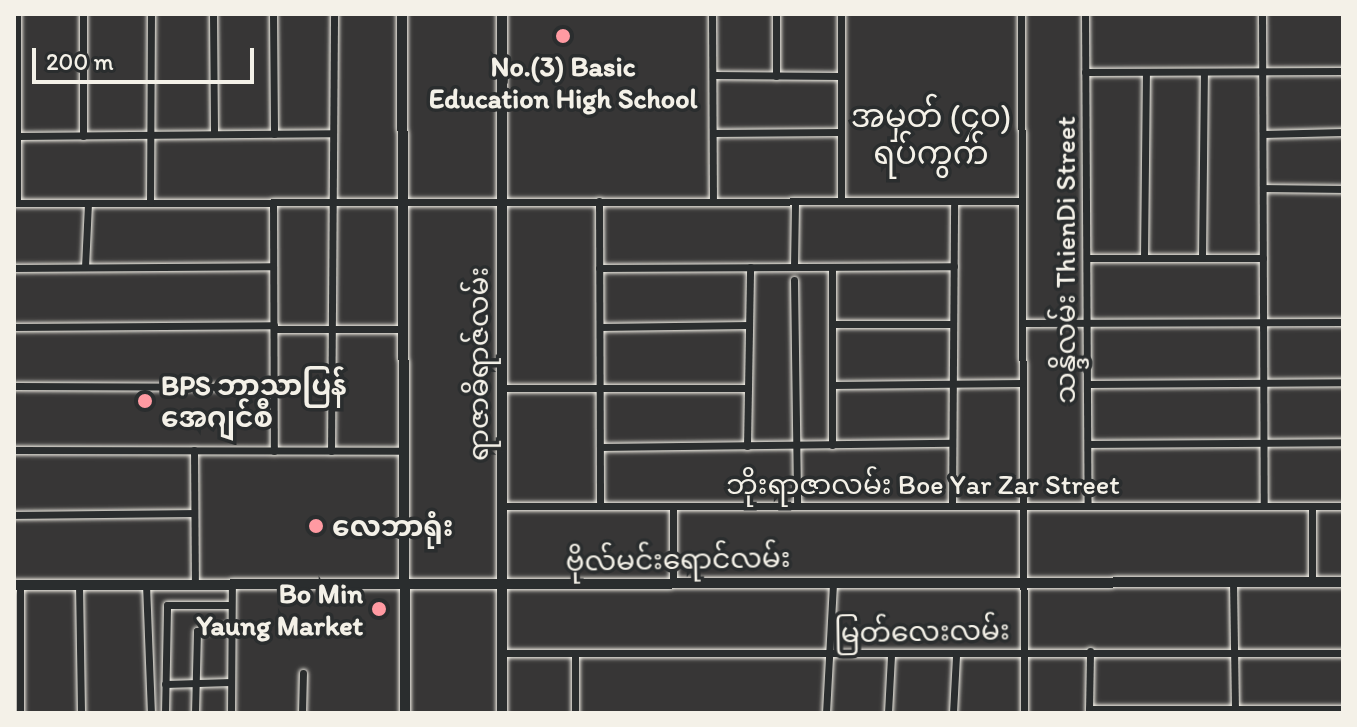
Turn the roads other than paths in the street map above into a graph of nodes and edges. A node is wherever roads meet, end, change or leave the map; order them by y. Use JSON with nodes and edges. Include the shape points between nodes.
{"nodes":[{"id":1,"x":17,"y":14,"type":"edge"},
{"id":2,"x":83,"y":14,"type":"edge"},
{"id":3,"x":151,"y":14,"type":"edge"},
{"id":4,"x":213,"y":14,"type":"edge"},
{"id":5,"x":273,"y":14,"type":"edge"},
{"id":6,"x":334,"y":14,"type":"edge"},
{"id":7,"x":402,"y":14,"type":"edge"},
{"id":8,"x":502,"y":14,"type":"edge"},
{"id":9,"x":712,"y":14,"type":"edge"},
{"id":10,"x":776,"y":14,"type":"edge"},
{"id":11,"x":841,"y":14,"type":"edge"},
{"id":12,"x":1021,"y":14,"type":"edge"},
{"id":13,"x":1085,"y":14,"type":"edge"},
{"id":14,"x":1262,"y":14,"type":"edge"},
{"id":15,"x":16,"y":26,"type":"edge"},
{"id":16,"x":1343,"y":71,"type":"edge"},
{"id":17,"x":1085,"y":72,"type":"junction"},
{"id":18,"x":1146,"y":72,"type":"junction"},
{"id":19,"x":1204,"y":72,"type":"junction"},
{"id":20,"x":1263,"y":72,"type":"junction"},
{"id":21,"x":713,"y":75,"type":"junction"},
{"id":22,"x":776,"y":76,"type":"junction"},
{"id":23,"x":841,"y":76,"type":"junction"},
{"id":24,"x":16,"y":87,"type":"edge"},
{"id":25,"x":841,"y":132,"type":"junction"},
{"id":26,"x":1343,"y":132,"type":"edge"},
{"id":27,"x":333,"y":133,"type":"junction"},
{"id":28,"x":713,"y":133,"type":"junction"},
{"id":29,"x":214,"y":134,"type":"junction"},
{"id":30,"x":274,"y":134,"type":"junction"},
{"id":31,"x":1263,"y":134,"type":"junction"},
{"id":32,"x":150,"y":135,"type":"junction"},
{"id":33,"x":17,"y":136,"type":"junction"},
{"id":34,"x":83,"y":136,"type":"junction"},
{"id":35,"x":1263,"y":188,"type":"junction"},
{"id":36,"x":1343,"y":189,"type":"edge"},
{"id":37,"x":502,"y":200,"type":"junction"},
{"id":38,"x":401,"y":201,"type":"junction"},
{"id":39,"x":599,"y":201,"type":"junction"},
{"id":40,"x":713,"y":201,"type":"junction"},
{"id":41,"x":795,"y":201,"type":"junction"},
{"id":42,"x":841,"y":201,"type":"junction"},
{"id":43,"x":954,"y":201,"type":"junction"},
{"id":44,"x":1022,"y":201,"type":"junction"},
{"id":45,"x":273,"y":202,"type":"junction"},
{"id":46,"x":335,"y":202,"type":"junction"},
{"id":47,"x":16,"y":203,"type":"edge"},
{"id":48,"x":88,"y":203,"type":"junction"},
{"id":49,"x":150,"y":203,"type":"junction"},
{"id":50,"x":1087,"y":258,"type":"junction"},
{"id":51,"x":1144,"y":258,"type":"junction"},
{"id":52,"x":1202,"y":258,"type":"junction"},
{"id":53,"x":1263,"y":258,"type":"junction"},
{"id":54,"x":273,"y":266,"type":"junction"},
{"id":55,"x":954,"y":266,"type":"junction"},
{"id":56,"x":85,"y":267,"type":"junction"},
{"id":57,"x":750,"y":267,"type":"junction"},
{"id":58,"x":794,"y":267,"type":"junction"},
{"id":59,"x":832,"y":267,"type":"junction"},
{"id":60,"x":14,"y":268,"type":"edge"},
{"id":61,"x":599,"y":268,"type":"junction"},
{"id":62,"x":794,"y":280,"type":"dead end"},
{"id":63,"x":1263,"y":321,"type":"junction"},
{"id":64,"x":1087,"y":322,"type":"junction"},
{"id":65,"x":1343,"y":322,"type":"edge"},
{"id":66,"x":1022,"y":323,"type":"junction"},
{"id":67,"x":832,"y":324,"type":"junction"},
{"id":68,"x":953,"y":324,"type":"junction"},
{"id":69,"x":749,"y":325,"type":"junction"},
{"id":70,"x":14,"y":327,"type":"edge"},
{"id":71,"x":274,"y":327,"type":"junction"},
{"id":72,"x":600,"y":327,"type":"junction"},
{"id":73,"x":332,"y":329,"type":"junction"},
{"id":74,"x":402,"y":329,"type":"junction"},
{"id":75,"x":1343,"y":382,"type":"edge"},
{"id":76,"x":1022,"y":383,"type":"junction"},
{"id":77,"x":1264,"y":383,"type":"junction"},
{"id":78,"x":953,"y":384,"type":"junction"},
{"id":79,"x":1088,"y":384,"type":"junction"},
{"id":80,"x":832,"y":385,"type":"junction"},
{"id":81,"x":14,"y":386,"type":"edge"},
{"id":82,"x":274,"y":387,"type":"junction"},
{"id":83,"x":502,"y":388,"type":"junction"},
{"id":84,"x":600,"y":388,"type":"junction"},
{"id":85,"x":748,"y":388,"type":"junction"},
{"id":86,"x":1343,"y":442,"type":"edge"},
{"id":87,"x":952,"y":443,"type":"junction"},
{"id":88,"x":1264,"y":443,"type":"junction"},
{"id":89,"x":1088,"y":444,"type":"junction"},
{"id":90,"x":795,"y":445,"type":"junction"},
{"id":91,"x":832,"y":445,"type":"junction"},
{"id":92,"x":747,"y":446,"type":"junction"},
{"id":93,"x":600,"y":447,"type":"junction"},
{"id":94,"x":14,"y":450,"type":"edge"},
{"id":95,"x":194,"y":450,"type":"junction"},
{"id":96,"x":274,"y":451,"type":"junction"},
{"id":97,"x":331,"y":451,"type":"junction"},
{"id":98,"x":403,"y":451,"type":"junction"},
{"id":99,"x":502,"y":506,"type":"junction"},
{"id":100,"x":600,"y":506,"type":"junction"},
{"id":101,"x":673,"y":506,"type":"junction"},
{"id":102,"x":797,"y":506,"type":"junction"},
{"id":103,"x":952,"y":506,"type":"junction"},
{"id":104,"x":1023,"y":506,"type":"junction"},
{"id":105,"x":1088,"y":506,"type":"junction"},
{"id":106,"x":1264,"y":506,"type":"junction"},
{"id":107,"x":1312,"y":506,"type":"junction"},
{"id":108,"x":1343,"y":506,"type":"edge"},
{"id":109,"x":194,"y":513,"type":"junction"},
{"id":110,"x":14,"y":515,"type":"edge"},
{"id":111,"x":1024,"y":581,"type":"junction"},
{"id":112,"x":673,"y":582,"type":"junction"},
{"id":113,"x":833,"y":582,"type":"junction"},
{"id":114,"x":1233,"y":582,"type":"junction"},
{"id":115,"x":1312,"y":582,"type":"junction"},
{"id":116,"x":1343,"y":582,"type":"edge"},
{"id":117,"x":79,"y":584,"type":"junction"},
{"id":118,"x":146,"y":584,"type":"junction"},
{"id":119,"x":195,"y":584,"type":"junction"},
{"id":120,"x":232,"y":584,"type":"junction"},
{"id":121,"x":17,"y":585,"type":"edge"},
{"id":122,"x":414,"y":585,"type":"junction"},
{"id":123,"x":494,"y":585,"type":"junction"},
{"id":124,"x":230,"y":605,"type":"junction"},
{"id":125,"x":230,"y":626,"type":"junction"},
{"id":126,"x":1024,"y":651,"type":"junction"},
{"id":127,"x":1090,"y":651,"type":"junction"},
{"id":128,"x":1234,"y":652,"type":"junction"},
{"id":129,"x":502,"y":653,"type":"junction"},
{"id":130,"x":1343,"y":653,"type":"edge"},
{"id":131,"x":575,"y":654,"type":"junction"},
{"id":132,"x":829,"y":654,"type":"junction"},
{"id":133,"x":891,"y":655,"type":"junction"},
{"id":134,"x":956,"y":655,"type":"junction"},
{"id":135,"x":303,"y":673,"type":"dead end"},
{"id":136,"x":231,"y":682,"type":"junction"},
{"id":137,"x":194,"y":683,"type":"junction"},
{"id":138,"x":165,"y":684,"type":"junction"},
{"id":139,"x":1343,"y":709,"type":"edge"},
{"id":140,"x":1089,"y":711,"type":"edge"},
{"id":141,"x":1236,"y":711,"type":"edge"},
{"id":142,"x":20,"y":713,"type":"edge"},
{"id":143,"x":81,"y":713,"type":"edge"},
{"id":144,"x":151,"y":713,"type":"edge"},
{"id":145,"x":165,"y":713,"type":"edge"},
{"id":146,"x":195,"y":713,"type":"edge"},
{"id":147,"x":231,"y":713,"type":"edge"},
{"id":148,"x":302,"y":713,"type":"edge"},
{"id":149,"x":405,"y":713,"type":"edge"},
{"id":150,"x":502,"y":713,"type":"edge"},
{"id":151,"x":575,"y":713,"type":"edge"},
{"id":152,"x":826,"y":713,"type":"edge"},
{"id":153,"x":888,"y":713,"type":"edge"},
{"id":154,"x":953,"y":713,"type":"edge"},
{"id":155,"x":1024,"y":713,"type":"edge"}],
"edges":[{"from":1,"to":15,"type":"street"},
{"from":2,"to":34,"type":"street"},
{"from":3,"to":32,"type":"street"},
{"from":4,"to":29,"type":"street"},
{"from":5,"to":30,"type":"street"},
{"from":6,"to":27,"type":"street"},
{"from":7,"to":38,"type":"street"},
{"from":8,"to":37,"type":"street","name":"ရာဇာဓိရာဇ်လမ်း"},
{"from":9,"to":21,"type":"street"},
{"from":10,"to":22,"type":"street"},
{"from":11,"to":23,"type":"street"},
{"from":12,"to":44,"type":"street"},
{"from":13,"to":17,"type":"street","name":"သန္ဒိလမ်း ThienDi Street"},
{"from":14,"to":20,"type":"street"},
{"from":15,"to":24,"type":"street"},
{"from":16,"to":20,"type":"street"},
{"from":17,"to":18,"type":"street"},
{"from":17,"to":50,"type":"street","name":"သန္ဒိလမ်း ThienDi Street"},
{"from":18,"to":19,"type":"street"},
{"from":18,"to":51,"type":"street"},
{"from":19,"to":20,"type":"street"},
{"from":19,"to":52,"type":"street"},
{"from":20,"to":31,"type":"street"},
{"from":21,"to":22,"type":"street"},
{"from":21,"to":28,"type":"street"},
{"from":22,"to":23,"type":"street"},
{"from":23,"to":25,"type":"street"},
{"from":24,"to":33,"type":"street"},
{"from":25,"to":28,"type":"street"},
{"from":25,"to":42,"type":"street"},
{"from":26,"to":31,"type":"street"},
{"from":27,"to":30,"type":"street"},
{"from":27,"to":46,"type":"street"},
{"from":28,"to":40,"type":"street"},
{"from":29,"to":30,"type":"street"},
{"from":29,"to":32,"type":"street"},
{"from":31,"to":35,"type":"street"},
{"from":32,"to":34,"type":"street"},
{"from":32,"to":49,"type":"street"},
{"from":33,"to":34,"type":"street"},
{"from":33,"to":47,"type":"street"},
{"from":35,"to":36,"type":"street"},
{"from":35,"to":53,"type":"street"},
{"from":37,"to":38,"type":"street"},
{"from":37,"to":39,"type":"street"},
{"from":37,"to":83,"type":"street","name":"ရာဇာဓိရာဇ်လမ်း"},
{"from":38,"to":46,"type":"street"},
{"from":38,"to":74,"type":"street"},
{"from":39,"to":40,"type":"street"},
{"from":39,"to":61,"type":"street"},
{"from":40,"to":41,"type":"street"},
{"from":41,"to":42,"type":"street"},
{"from":41,"to":58,"type":"street"},
{"from":42,"to":43,"type":"street"},
{"from":43,"to":44,"type":"street"},
{"from":43,"to":55,"type":"street"},
{"from":44,"to":66,"type":"street"},
{"from":45,"to":46,"type":"street"},
{"from":45,"to":49,"type":"street"},
{"from":45,"to":54,"type":"street"},
{"from":46,"to":73,"type":"street"},
{"from":47,"to":48,"type":"street"},
{"from":48,"to":49,"type":"street"},
{"from":48,"to":56,"type":"street"},
{"from":50,"to":51,"type":"street"},
{"from":50,"to":64,"type":"street","name":"သန္ဒိလမ်း ThienDi Street"},
{"from":51,"to":52,"type":"street"},
{"from":52,"to":53,"type":"street"},
{"from":53,"to":63,"type":"street"},
{"from":54,"to":56,"type":"street"},
{"from":54,"to":71,"type":"street"},
{"from":55,"to":59,"type":"street"},
{"from":55,"to":68,"type":"street"},
{"from":56,"to":60,"type":"street"},
{"from":57,"to":58,"type":"street"},
{"from":57,"to":61,"type":"street"},
{"from":57,"to":69,"type":"street"},
{"from":58,"to":59,"type":"street"},
{"from":59,"to":67,"type":"street"},
{"from":61,"to":72,"type":"street"},
{"from":62,"to":90,"type":"street"},
{"from":63,"to":64,"type":"street"},
{"from":63,"to":65,"type":"street"},
{"from":63,"to":77,"type":"street"},
{"from":64,"to":66,"type":"street"},
{"from":64,"to":79,"type":"street","name":"သန္ဒိလမ်း ThienDi Street"},
{"from":66,"to":76,"type":"street"},
{"from":67,"to":68,"type":"street"},
{"from":67,"to":80,"type":"street"},
{"from":68,"to":78,"type":"street"},
{"from":69,"to":72,"type":"street"},
{"from":69,"to":85,"type":"street"},
{"from":70,"to":71,"type":"street"},
{"from":71,"to":73,"type":"street"},
{"from":71,"to":82,"type":"street"},
{"from":72,"to":84,"type":"street"},
{"from":73,"to":74,"type":"street"},
{"from":73,"to":97,"type":"street"},
{"from":74,"to":98,"type":"street"},
{"from":75,"to":77,"type":"street"},
{"from":76,"to":78,"type":"street"},
{"from":76,"to":104,"type":"street"},
{"from":77,"to":79,"type":"street"},
{"from":77,"to":88,"type":"street"},
{"from":78,"to":80,"type":"street"},
{"from":78,"to":87,"type":"street"},
{"from":79,"to":89,"type":"street","name":"သန္ဒိလမ်း ThienDi Street"},
{"from":80,"to":91,"type":"street"},
{"from":81,"to":82,"type":"street"},
{"from":82,"to":96,"type":"street"},
{"from":83,"to":84,"type":"street"},
{"from":83,"to":99,"type":"street","name":"ရာဇာဓိရာဇ်လမ်း"},
{"from":84,"to":85,"type":"street"},
{"from":84,"to":93,"type":"street"},
{"from":85,"to":92,"type":"street"},
{"from":86,"to":88,"type":"street"},
{"from":87,"to":91,"type":"street"},
{"from":87,"to":103,"type":"street"},
{"from":88,"to":89,"type":"street"},
{"from":88,"to":106,"type":"street"},
{"from":89,"to":105,"type":"street","name":"သန္ဒိလမ်း ThienDi Street"},
{"from":90,"to":91,"type":"street"},
{"from":90,"to":92,"type":"street"},
{"from":90,"to":102,"type":"street"},
{"from":92,"to":93,"type":"street"},
{"from":93,"to":100,"type":"street"},
{"from":94,"to":95,"type":"street"},
{"from":95,"to":96,"type":"street"},
{"from":95,"to":109,"type":"street"},
{"from":96,"to":97,"type":"street"},
{"from":97,"to":98,"type":"street"},
{"from":98,"to":122,"type":"street"},
{"from":99,"to":100,"type":"street","name":"ဘိုးရာဇာလမ်း Boe Yar Zar Street"},
{"from":99,"to":123,"type":"street","name":"ရာဇာဓိရာဇ်လမ်း"},
{"from":100,"to":101,"type":"street","name":"ဘိုးရာဇာလမ်း Boe Yar Zar Street"},
{"from":101,"to":102,"type":"street","name":"ဘိုးရာဇာလမ်း Boe Yar Zar Street"},
{"from":101,"to":112,"type":"street"},
{"from":102,"to":103,"type":"street","name":"ဘိုးရာဇာလမ်း Boe Yar Zar Street"},
{"from":103,"to":104,"type":"street","name":"ဘိုးရာဇာလမ်း Boe Yar Zar Street"},
{"from":104,"to":105,"type":"street","name":"ဘိုးရာဇာလမ်း Boe Yar Zar Street"},
{"from":104,"to":111,"type":"street"},
{"from":105,"to":106,"type":"street","name":"ဘိုးရာဇာလမ်း Boe Yar Zar Street"},
{"from":106,"to":107,"type":"street","name":"ဘိုးရာဇာလမ်း Boe Yar Zar Street"},
{"from":107,"to":108,"type":"street","name":"ဘိုးရာဇာလမ်း Boe Yar Zar Street"},
{"from":107,"to":115,"type":"street"},
{"from":109,"to":110,"type":"street"},
{"from":109,"to":119,"type":"street"},
{"from":111,"to":113,"type":"street","name":"ဗိုလ်မင်းရောင်လမ်း"},
{"from":111,"to":114,"type":"street","name":"ဗိုလ်မင်းရောင်လမ်း"},
{"from":111,"to":126,"type":"street"},
{"from":112,"to":113,"type":"street","name":"ဗိုလ်မင်းရောင်လမ်း"},
{"from":112,"to":123,"type":"street","name":"ဗိုလ်မင်းရောင်လမ်း"},
{"from":113,"to":132,"type":"street"},
{"from":114,"to":115,"type":"street","name":"ဗိုလ်မင်းရောင်လမ်း"},
{"from":114,"to":128,"type":"street"},
{"from":115,"to":116,"type":"street","name":"ဗိုလ်မင်းရောင်လမ်း"},
{"from":117,"to":118,"type":"street","name":"ဗိုလ်မင်းရောင်လမ်း"},
{"from":117,"to":121,"type":"street","name":"ဗိုလ်မင်းရောင်လမ်း"},
{"from":117,"to":143,"type":"street"},
{"from":118,"to":119,"type":"street","name":"ဗိုလ်မင်းရောင်လမ်း"},
{"from":118,"to":144,"type":"street"},
{"from":119,"to":120,"type":"street","name":"ဗိုလ်မင်းရောင်လမ်း"},
{"from":120,"to":122,"type":"street","name":"ဗိုလ်မင်းရောင်လမ်း"},
{"from":120,"to":124,"type":"street"},
{"from":121,"to":142,"type":"street"},
{"from":122,"to":123,"type":"street","name":"ဗိုလ်မင်းရောင်လမ်း"},
{"from":122,"to":149,"type":"street"},
{"from":123,"to":129,"type":"street","name":"ရာဇာဓိရာဇ်လမ်း"},
{"from":124,"to":125,"type":"street"},
{"from":124,"to":138,"type":"street","via":[[167,605]]},
{"from":125,"to":136,"type":"street"},
{"from":125,"to":137,"type":"street","via":[[197,631]]},
{"from":126,"to":127,"type":"street","name":"မြတ်လေးလမ်း"},
{"from":126,"to":134,"type":"street","name":"မြတ်လေးလမ်း"},
{"from":126,"to":155,"type":"street"},
{"from":127,"to":128,"type":"street","name":"မြတ်လေးလမ်း"},
{"from":127,"to":140,"type":"street"},
{"from":128,"to":130,"type":"street","name":"မြတ်လေးလမ်း"},
{"from":128,"to":141,"type":"street"},
{"from":129,"to":131,"type":"street","name":"မြတ်လေးလမ်း"},
{"from":129,"to":150,"type":"street","name":"ရာဇာဓိရာဇ်လမ်း"},
{"from":131,"to":132,"type":"street","name":"မြတ်လေးလမ်း"},
{"from":131,"to":151,"type":"street"},
{"from":132,"to":133,"type":"street","name":"မြတ်လေးလမ်း"},
{"from":132,"to":152,"type":"street"},
{"from":133,"to":134,"type":"street","name":"မြတ်လေးလမ်း"},
{"from":133,"to":153,"type":"street"},
{"from":134,"to":154,"type":"street"},
{"from":135,"to":148,"type":"street"},
{"from":136,"to":137,"type":"street"},
{"from":136,"to":147,"type":"street"},
{"from":137,"to":138,"type":"street"},
{"from":137,"to":146,"type":"street"},
{"from":138,"to":145,"type":"street"},
{"from":139,"to":141,"type":"street"},
{"from":140,"to":141,"type":"street"}]}
